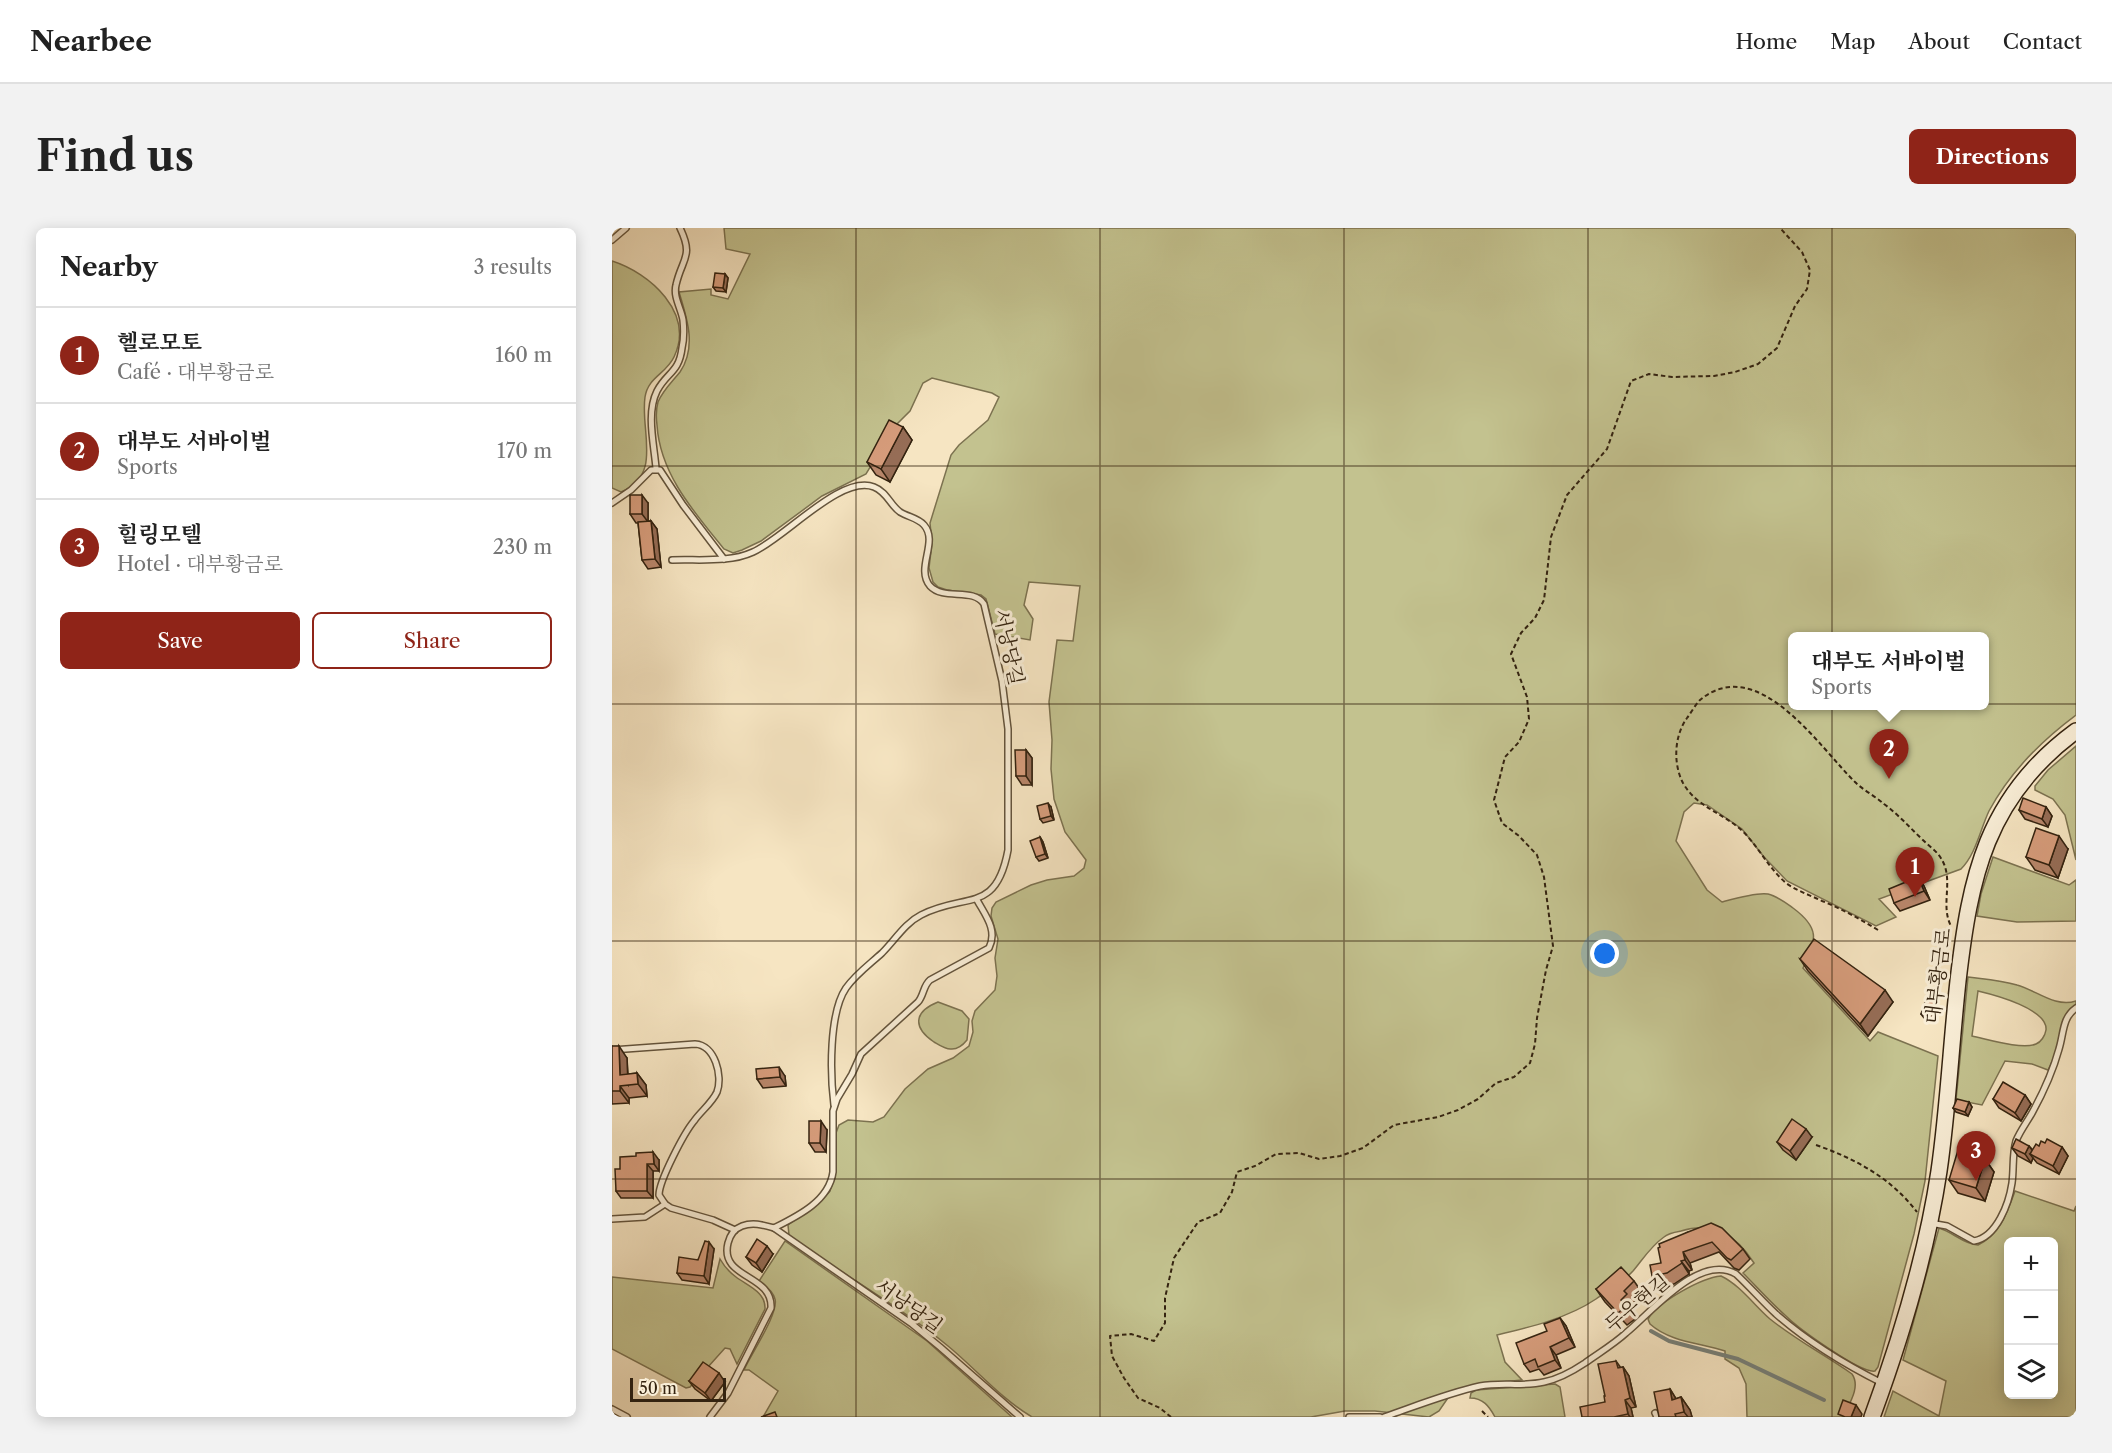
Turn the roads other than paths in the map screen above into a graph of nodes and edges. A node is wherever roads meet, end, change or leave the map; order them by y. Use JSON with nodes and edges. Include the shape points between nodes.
{"nodes":[{"id":1,"x":626,"y":228,"type":"edge"},
{"id":2,"x":680,"y":228,"type":"edge"},
{"id":3,"x":612,"y":240,"type":"edge"},
{"id":4,"x":656,"y":468,"type":"junction"},
{"id":5,"x":612,"y":503,"type":"edge"},
{"id":6,"x":724,"y":559,"type":"junction"},
{"id":7,"x":672,"y":560,"type":"dead end"},
{"id":8,"x":2076,"y":731,"type":"edge"},
{"id":9,"x":977,"y":900,"type":"junction"},
{"id":10,"x":2076,"y":1008,"type":"edge"},
{"id":11,"x":612,"y":1050,"type":"edge"},
{"id":12,"x":834,"y":1105,"type":"junction"},
{"id":13,"x":665,"y":1204,"type":"junction"},
{"id":14,"x":612,"y":1219,"type":"edge"},
{"id":15,"x":1925,"y":1220,"type":"junction"},
{"id":16,"x":774,"y":1228,"type":"junction"},
{"id":17,"x":735,"y":1230,"type":"junction"},
{"id":18,"x":1883,"y":1384,"type":"junction"},
{"id":19,"x":612,"y":1409,"type":"edge"},
{"id":20,"x":627,"y":1417,"type":"edge"},
{"id":21,"x":710,"y":1417,"type":"edge"},
{"id":22,"x":1020,"y":1417,"type":"edge"},
{"id":23,"x":1349,"y":1417,"type":"edge"},
{"id":24,"x":1382,"y":1417,"type":"edge"},
{"id":25,"x":1872,"y":1417,"type":"edge"}],
"edges":[{"from":1,"to":3,"type":"lane"},
{"from":2,"to":4,"type":"lane","via":[[687,252],[675,285],[683,318],[683,341],[680,362],[653,402]]},
{"from":4,"to":5,"type":"lane"},
{"from":4,"to":6,"type":"lane"},
{"from":6,"to":7,"type":"lane","name":"서낭당길"},
{"from":6,"to":9,"type":"lane","name":"서낭당길","via":[[744,556],[762,547],[841,491],[870,486],[885,494],[899,512],[926,526],[929,538],[925,571],[932,588],[982,600],[1002,681],[1008,729],[1008,850],[1002,875]]},
{"from":8,"to":15,"type":"main road","name":"대부황금로","via":[[2036,767],[2007,803],[1977,870],[1963,936],[1943,1138]]},
{"from":9,"to":12,"type":"lane","via":[[992,932],[989,948],[925,984],[918,1002],[861,1054]]},
{"from":9,"to":12,"type":"lane","via":[[919,916],[845,989],[835,1024],[831,1071]]},
{"from":10,"to":15,"type":"lane","via":[[2065,1020],[2051,1075],[2016,1141],[2010,1194],[1996,1226],[1983,1239],[1974,1241],[1947,1226]]},
{"from":11,"to":13,"type":"lane","via":[[700,1044],[710,1051],[717,1069],[716,1094],[690,1125],[661,1183],[659,1196]]},
{"from":12,"to":16,"type":"lane","via":[[831,1182],[819,1199]]},
{"from":13,"to":14,"type":"lane","via":[[645,1217]]},
{"from":13,"to":17,"type":"lane"},
{"from":15,"to":18,"type":"main road","name":"대부황금로","via":[[1907,1308]]},
{"from":16,"to":17,"type":"lane","via":[[751,1224]]},
{"from":16,"to":22,"type":"lane","name":"서낭당길","via":[[912,1324]]},
{"from":17,"to":21,"type":"lane","via":[[727,1248],[728,1261],[770,1295],[771,1308],[728,1393]]},
{"from":18,"to":24,"type":"lane","name":"두우현길","via":[[1811,1341],[1736,1275],[1720,1269],[1682,1285],[1615,1342],[1559,1377],[1544,1383],[1482,1386]]},
{"from":18,"to":25,"type":"main road","name":"대부황금로"},
{"from":19,"to":20,"type":"lane"},
{"from":23,"to":24,"type":"lane"}]}
